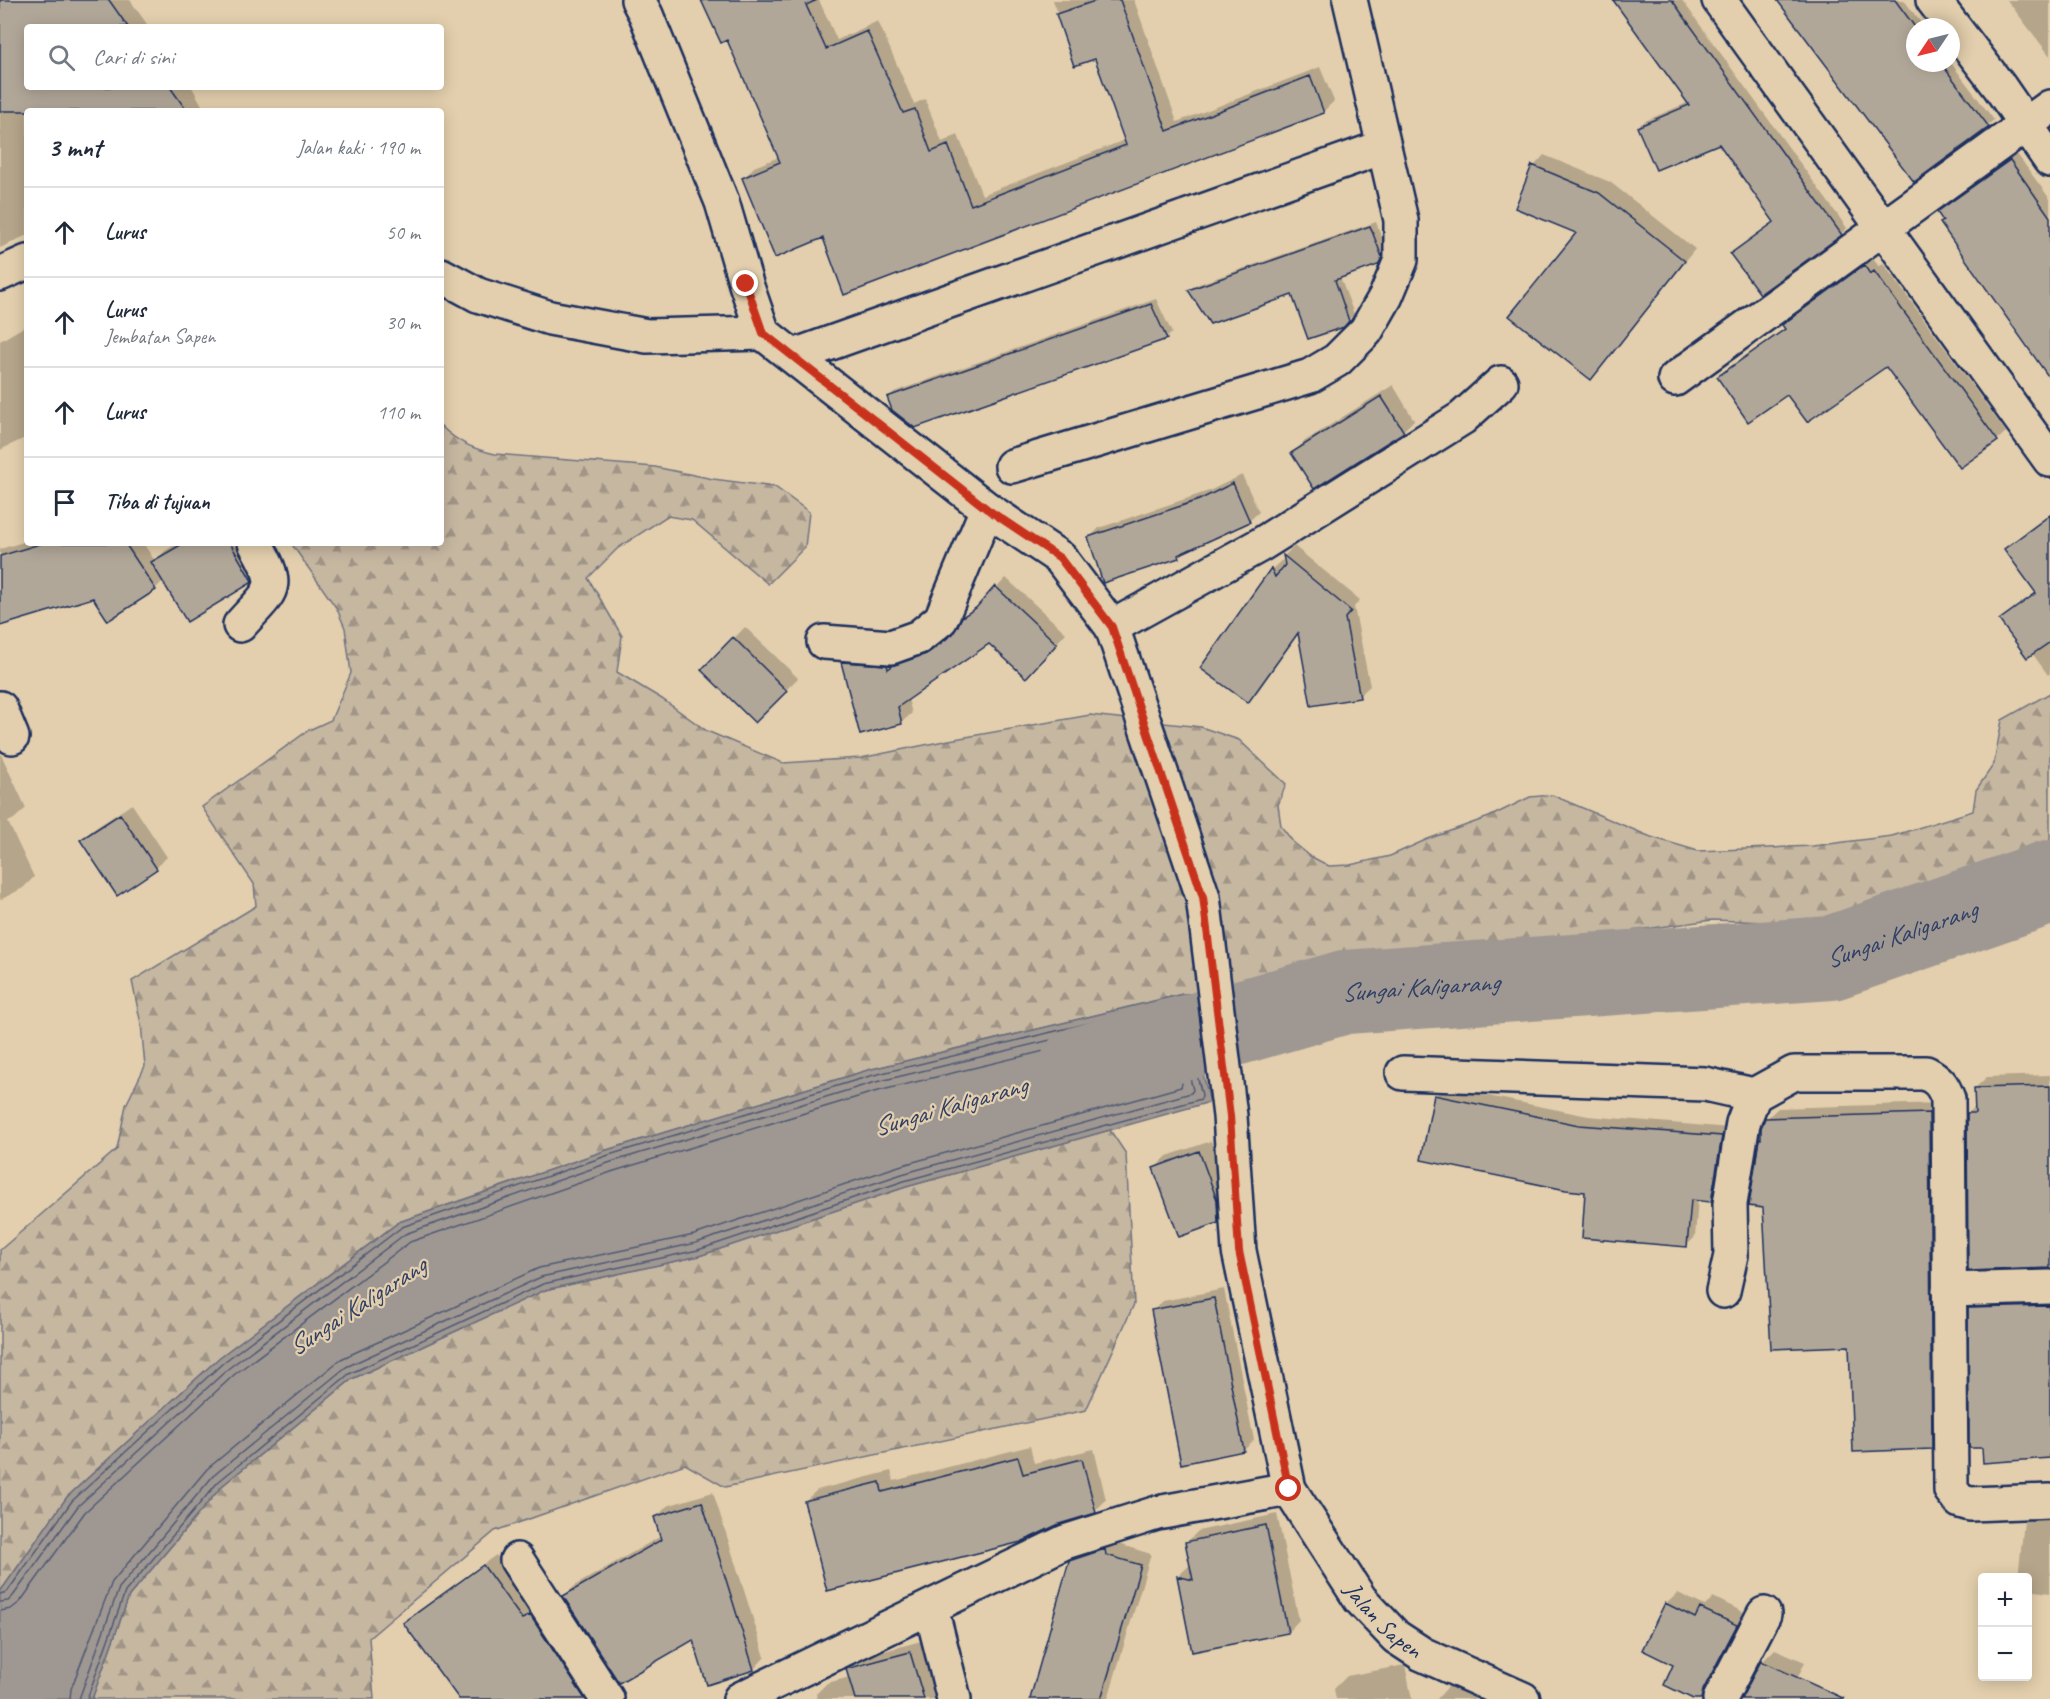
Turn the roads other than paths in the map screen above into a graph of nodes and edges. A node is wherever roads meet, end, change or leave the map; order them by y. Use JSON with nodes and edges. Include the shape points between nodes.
{"nodes":[{"id":1,"x":638,"y":0,"type":"edge"},
{"id":2,"x":1350,"y":0,"type":"edge"},
{"id":3,"x":1719,"y":0,"type":"edge"},
{"id":4,"x":1933,"y":0,"type":"edge"},
{"id":5,"x":2037,"y":116,"type":"edge"},
{"id":6,"x":1383,"y":147,"type":"junction"},
{"id":7,"x":2050,"y":160,"type":"edge"},
{"id":8,"x":1884,"y":229,"type":"junction"},
{"id":9,"x":24,"y":263,"type":"edge"},
{"id":10,"x":0,"y":274,"type":"edge"},
{"id":11,"x":444,"y":277,"type":"edge"},
{"id":12,"x":763,"y":333,"type":"junction"},
{"id":13,"x":794,"y":356,"type":"junction"},
{"id":14,"x":1675,"y":379,"type":"dead end"},
{"id":15,"x":1501,"y":383,"type":"dead end"},
{"id":16,"x":2050,"y":460,"type":"edge"},
{"id":17,"x":1012,"y":466,"type":"dead end"},
{"id":18,"x":987,"y":509,"type":"junction"},
{"id":19,"x":257,"y":546,"type":"edge"},
{"id":20,"x":240,"y":625,"type":"dead end"},
{"id":21,"x":1112,"y":627,"type":"junction"},
{"id":22,"x":824,"y":642,"type":"dead end"},
{"id":23,"x":1403,"y":1073,"type":"dead end"},
{"id":24,"x":1754,"y":1095,"type":"junction"},
{"id":25,"x":2050,"y":1287,"type":"edge"},
{"id":26,"x":1950,"y":1290,"type":"junction"},
{"id":27,"x":1723,"y":1291,"type":"dead end"},
{"id":28,"x":1289,"y":1489,"type":"junction"},
{"id":29,"x":2050,"y":1501,"type":"edge"},
{"id":30,"x":517,"y":1560,"type":"dead end"},
{"id":31,"x":931,"y":1608,"type":"junction"},
{"id":32,"x":1764,"y":1614,"type":"dead end"},
{"id":33,"x":607,"y":1699,"type":"edge"},
{"id":34,"x":740,"y":1699,"type":"edge"},
{"id":35,"x":954,"y":1699,"type":"edge"},
{"id":36,"x":1523,"y":1699,"type":"edge"},
{"id":37,"x":1720,"y":1699,"type":"edge"}],
"edges":[{"from":1,"to":12,"type":"street","via":[[722,202]]},
{"from":2,"to":6,"type":"street"},
{"from":3,"to":8,"type":"street"},
{"from":4,"to":5,"type":"street","via":[[1999,86]]},
{"from":5,"to":7,"type":"street"},
{"from":5,"to":8,"type":"street"},
{"from":6,"to":13,"type":"street"},
{"from":6,"to":17,"type":"street","via":[[1401,220],[1401,260],[1366,331],[1337,360],[1310,376]]},
{"from":8,"to":14,"type":"street"},
{"from":8,"to":16,"type":"street"},
{"from":9,"to":10,"type":"street"},
{"from":11,"to":12,"type":"street","via":[[478,295],[550,318],[647,336]]},
{"from":12,"to":13,"type":"street"},
{"from":13,"to":18,"type":"street"},
{"from":15,"to":21,"type":"street","via":[[1462,418],[1260,545]]},
{"from":18,"to":21,"type":"street","via":[[1060,558]]},
{"from":18,"to":22,"type":"street","via":[[941,619],[919,637],[891,647]]},
{"from":19,"to":20,"type":"street","via":[[269,568],[272,585]]},
{"from":21,"to":28,"type":"street","via":[[1203,897],[1230,1116],[1239,1251]]},
{"from":23,"to":24,"type":"street","via":[[1705,1084]]},
{"from":24,"to":26,"type":"street","via":[[1794,1073],[1926,1073],[1940,1081],[1948,1099]]},
{"from":24,"to":27,"type":"street","via":[[1743,1123],[1730,1203],[1731,1255]]},
{"from":25,"to":26,"type":"street"},
{"from":26,"to":29,"type":"street","via":[[1951,1490],[1960,1501],[1970,1504]]},
{"from":28,"to":31,"type":"street","via":[[1157,1512],[1065,1542]]},
{"from":28,"to":36,"type":"street","name":"Jalan Sapen","via":[[1360,1599],[1396,1636],[1422,1654]]},
{"from":30,"to":33,"type":"street"},
{"from":31,"to":34,"type":"street"},
{"from":31,"to":35,"type":"street"},
{"from":32,"to":37,"type":"street"}]}
